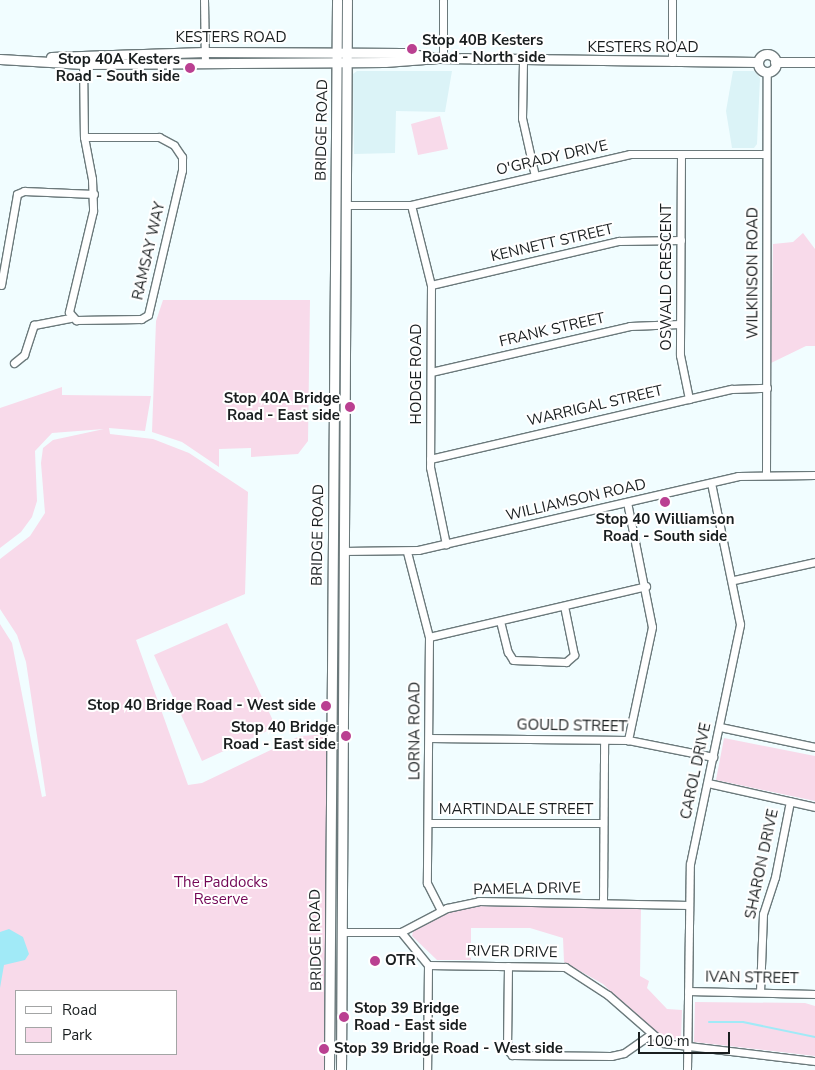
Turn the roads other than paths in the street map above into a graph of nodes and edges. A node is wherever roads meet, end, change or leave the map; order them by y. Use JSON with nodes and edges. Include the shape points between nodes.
{"nodes":[{"id":1,"x":204,"y":0,"type":"edge"},
{"id":2,"x":337,"y":0,"type":"edge"},
{"id":3,"x":347,"y":0,"type":"edge"},
{"id":4,"x":443,"y":0,"type":"edge"},
{"id":5,"x":672,"y":0,"type":"edge"},
{"id":6,"x":336,"y":35,"type":"junction"},
{"id":7,"x":205,"y":52,"type":"junction"},
{"id":8,"x":317,"y":52,"type":"junction"},
{"id":9,"x":336,"y":52,"type":"junction"},
{"id":10,"x":346,"y":52,"type":"junction"},
{"id":11,"x":440,"y":58,"type":"junction"},
{"id":12,"x":0,"y":59,"type":"edge"},
{"id":13,"x":83,"y":59,"type":"junction"},
{"id":14,"x":524,"y":61,"type":"junction"},
{"id":15,"x":336,"y":62,"type":"junction"},
{"id":16,"x":346,"y":62,"type":"junction"},
{"id":17,"x":672,"y":62,"type":"junction"},
{"id":18,"x":758,"y":62,"type":"junction"},
{"id":19,"x":775,"y":62,"type":"junction"},
{"id":20,"x":815,"y":62,"type":"edge"},
{"id":21,"x":205,"y":63,"type":"junction"},
{"id":22,"x":767,"y":72,"type":"junction"},
{"id":23,"x":84,"y":137,"type":"junction"},
{"id":24,"x":681,"y":154,"type":"junction"},
{"id":25,"x":766,"y":154,"type":"junction"},
{"id":26,"x":535,"y":176,"type":"junction"},
{"id":27,"x":94,"y":194,"type":"junction"},
{"id":28,"x":346,"y":205,"type":"junction"},
{"id":29,"x":412,"y":205,"type":"junction"},
{"id":30,"x":335,"y":206,"type":"junction"},
{"id":31,"x":681,"y":240,"type":"junction"},
{"id":32,"x":0,"y":285,"type":"edge"},
{"id":33,"x":431,"y":285,"type":"junction"},
{"id":34,"x":71,"y":318,"type":"junction"},
{"id":35,"x":680,"y":324,"type":"junction"},
{"id":36,"x":14,"y":363,"type":"dead end"},
{"id":37,"x":431,"y":372,"type":"junction"},
{"id":38,"x":767,"y":388,"type":"junction"},
{"id":39,"x":689,"y":399,"type":"junction"},
{"id":40,"x":333,"y":445,"type":"junction"},
{"id":41,"x":343,"y":445,"type":"junction"},
{"id":42,"x":430,"y":459,"type":"junction"},
{"id":43,"x":766,"y":474,"type":"junction"},
{"id":44,"x":815,"y":475,"type":"edge"},
{"id":45,"x":711,"y":483,"type":"junction"},
{"id":46,"x":627,"y":502,"type":"junction"},
{"id":47,"x":446,"y":544,"type":"junction"},
{"id":48,"x":331,"y":551,"type":"junction"},
{"id":49,"x":343,"y":551,"type":"junction"},
{"id":50,"x":407,"y":552,"type":"junction"},
{"id":51,"x":815,"y":562,"type":"edge"},
{"id":52,"x":734,"y":580,"type":"junction"},
{"id":53,"x":646,"y":586,"type":"junction"},
{"id":54,"x":564,"y":606,"type":"junction"},
{"id":55,"x":500,"y":621,"type":"junction"},
{"id":56,"x":429,"y":637,"type":"junction"},
{"id":57,"x":342,"y":651,"type":"junction"},
{"id":58,"x":330,"y":652,"type":"junction"},
{"id":59,"x":720,"y":727,"type":"junction"},
{"id":60,"x":429,"y":738,"type":"junction"},
{"id":61,"x":604,"y":740,"type":"junction"},
{"id":62,"x":628,"y":740,"type":"junction"},
{"id":63,"x":815,"y":747,"type":"edge"},
{"id":64,"x":713,"y":757,"type":"junction"},
{"id":65,"x":708,"y":783,"type":"junction"},
{"id":66,"x":790,"y":801,"type":"junction"},
{"id":67,"x":815,"y":806,"type":"edge"},
{"id":68,"x":428,"y":823,"type":"junction"},
{"id":69,"x":603,"y":823,"type":"junction"},
{"id":70,"x":603,"y":902,"type":"junction"},
{"id":71,"x":689,"y":905,"type":"junction"},
{"id":72,"x":441,"y":911,"type":"junction"},
{"id":73,"x":331,"y":932,"type":"junction"},
{"id":74,"x":342,"y":932,"type":"junction"},
{"id":75,"x":400,"y":932,"type":"junction"},
{"id":76,"x":428,"y":965,"type":"junction"},
{"id":77,"x":508,"y":966,"type":"junction"},
{"id":78,"x":688,"y":991,"type":"junction"},
{"id":79,"x":760,"y":992,"type":"junction"},
{"id":80,"x":815,"y":994,"type":"edge"},
{"id":81,"x":650,"y":1035,"type":"junction"},
{"id":82,"x":687,"y":1046,"type":"junction"},
{"id":83,"x":815,"y":1061,"type":"edge"},
{"id":84,"x":329,"y":1070,"type":"edge"},
{"id":85,"x":341,"y":1070,"type":"edge"},
{"id":86,"x":427,"y":1070,"type":"edge"},
{"id":87,"x":687,"y":1070,"type":"edge"}],
"edges":[{"from":1,"to":7,"type":"street"},
{"from":2,"to":6,"type":"main road","name":"BRIDGE ROAD"},
{"from":3,"to":10,"type":"main road","name":"BRIDGE ROAD"},
{"from":4,"to":11,"type":"street"},
{"from":5,"to":17,"type":"street"},
{"from":6,"to":8,"type":"main road"},
{"from":6,"to":9,"type":"main road","name":"BRIDGE ROAD"},
{"from":7,"to":8,"type":"main road","name":"KESTERS ROAD"},
{"from":7,"to":13,"type":"main road","name":"KESTERS ROAD"},
{"from":7,"to":21,"type":"street"},
{"from":8,"to":9,"type":"main road","name":"KESTERS ROAD"},
{"from":9,"to":10,"type":"main road","name":"KESTERS ROAD"},
{"from":9,"to":15,"type":"main road","name":"BRIDGE ROAD"},
{"from":10,"to":11,"type":"main road","name":"KESTERS ROAD","via":[[419,54]]},
{"from":10,"to":16,"type":"main road","name":"BRIDGE ROAD"},
{"from":11,"to":14,"type":"main road","name":"KESTERS ROAD"},
{"from":11,"to":16,"type":"main road","name":"KESTERS ROAD"},
{"from":12,"to":13,"type":"main road","name":"KESTERS ROAD"},
{"from":13,"to":21,"type":"main road","name":"KESTERS ROAD"},
{"from":13,"to":23,"type":"street"},
{"from":14,"to":17,"type":"main road","name":"KESTERS ROAD"},
{"from":14,"to":26,"type":"street","via":[[522,118]]},
{"from":15,"to":16,"type":"main road","name":"KESTERS ROAD"},
{"from":15,"to":21,"type":"main road","name":"KESTERS ROAD"},
{"from":15,"to":30,"type":"main road","name":"BRIDGE ROAD"},
{"from":16,"to":28,"type":"main road","name":"BRIDGE ROAD"},
{"from":17,"to":18,"type":"main road","name":"KESTERS ROAD"},
{"from":18,"to":19,"type":"main road","via":[[767,54]]},
{"from":18,"to":22,"type":"main road","via":[[760,68]]},
{"from":19,"to":20,"type":"main road"},
{"from":19,"to":22,"type":"main road","via":[[773,69]]},
{"from":22,"to":25,"type":"street","name":"WILKINSON ROAD"},
{"from":23,"to":27,"type":"street"},
{"from":23,"to":34,"type":"street","name":"RAMSAY WAY","via":[[159,137],[174,145],[183,163],[148,315],[141,319]]},
{"from":24,"to":25,"type":"street","name":"O'GRADY DRIVE"},
{"from":24,"to":26,"type":"street","name":"O'GRADY DRIVE","via":[[622,155]]},
{"from":24,"to":31,"type":"street","name":"OSWALD CRESCENT"},
{"from":25,"to":38,"type":"street","name":"WILKINSON ROAD"},
{"from":26,"to":29,"type":"street","name":"O'GRADY DRIVE"},
{"from":27,"to":32,"type":"street","via":[[24,191],[17,194]]},
{"from":27,"to":34,"type":"street","via":[[93,211],[70,304]]},
{"from":28,"to":29,"type":"street","name":"O'GRADY DRIVE"},
{"from":28,"to":30,"type":"main road"},
{"from":28,"to":41,"type":"main road","name":"BRIDGE ROAD"},
{"from":29,"to":33,"type":"street","name":"HODGE ROAD"},
{"from":30,"to":40,"type":"main road","name":"BRIDGE ROAD"},
{"from":31,"to":33,"type":"street","name":"KENNETT STREET","via":[[619,241]]},
{"from":31,"to":35,"type":"street","name":"OSWALD CRESCENT"},
{"from":33,"to":37,"type":"street","name":"HODGE ROAD"},
{"from":34,"to":36,"type":"street","via":[[34,325],[24,355]]},
{"from":35,"to":37,"type":"street","name":"FRANK STREET","via":[[630,326]]},
{"from":35,"to":39,"type":"street","name":"OSWALD CRESCENT","via":[[680,361]]},
{"from":37,"to":42,"type":"street","name":"HODGE ROAD"},
{"from":38,"to":39,"type":"street","name":"WARRIGAL STREET","via":[[738,388]]},
{"from":38,"to":43,"type":"street","name":"WILKINSON ROAD"},
{"from":39,"to":42,"type":"street","name":"WARRIGAL STREET"},
{"from":40,"to":41,"type":"main road"},
{"from":40,"to":48,"type":"main road","name":"BRIDGE ROAD"},
{"from":41,"to":49,"type":"main road","name":"BRIDGE ROAD"},
{"from":42,"to":47,"type":"street","name":"HODGE ROAD"},
{"from":43,"to":44,"type":"street","name":"WILLIAMSON ROAD"},
{"from":43,"to":45,"type":"street","name":"WILLIAMSON ROAD"},
{"from":45,"to":46,"type":"street","name":"WILLIAMSON ROAD"},
{"from":45,"to":52,"type":"street","name":"CAROL DRIVE"},
{"from":46,"to":47,"type":"street","name":"WILLIAMSON ROAD"},
{"from":46,"to":53,"type":"street"},
{"from":47,"to":50,"type":"street","name":"WILLIAMSON ROAD"},
{"from":48,"to":49,"type":"main road"},
{"from":48,"to":58,"type":"main road","name":"BRIDGE ROAD"},
{"from":49,"to":50,"type":"street","name":"WILLIAMSON ROAD"},
{"from":49,"to":57,"type":"main road","name":"BRIDGE ROAD"},
{"from":50,"to":56,"type":"street","name":"LORNA ROAD"},
{"from":51,"to":52,"type":"street"},
{"from":52,"to":59,"type":"street","name":"CAROL DRIVE","via":[[740,624]]},
{"from":53,"to":54,"type":"street"},
{"from":53,"to":62,"type":"street","via":[[651,632]]},
{"from":54,"to":55,"type":"street"},
{"from":54,"to":55,"type":"street","via":[[574,655],[566,662],[513,660]]},
{"from":55,"to":56,"type":"street"},
{"from":56,"to":60,"type":"street","name":"LORNA ROAD"},
{"from":57,"to":58,"type":"main road"},
{"from":57,"to":74,"type":"main road","name":"BRIDGE ROAD"},
{"from":58,"to":73,"type":"main road","name":"BRIDGE ROAD"},
{"from":59,"to":63,"type":"street"},
{"from":59,"to":64,"type":"street","name":"CAROL DRIVE"},
{"from":60,"to":61,"type":"street","name":"GOULD STREET"},
{"from":60,"to":68,"type":"street","name":"LORNA ROAD"},
{"from":61,"to":62,"type":"street","name":"GOULD STREET"},
{"from":61,"to":69,"type":"street"},
{"from":62,"to":64,"type":"street","name":"GOULD STREET"},
{"from":64,"to":65,"type":"street","name":"CAROL DRIVE"},
{"from":65,"to":66,"type":"street"},
{"from":65,"to":71,"type":"street","name":"CAROL DRIVE","via":[[690,864]]},
{"from":66,"to":67,"type":"street"},
{"from":66,"to":79,"type":"street","name":"SHARON DRIVE","via":[[775,877],[763,914]]},
{"from":68,"to":69,"type":"street","name":"MARTINDALE STREET"},
{"from":68,"to":72,"type":"street","name":"LORNA ROAD","via":[[427,883]]},
{"from":69,"to":70,"type":"street"},
{"from":70,"to":71,"type":"street","name":"PAMELA DRIVE"},
{"from":70,"to":72,"type":"street","name":"PAMELA DRIVE","via":[[479,901]]},
{"from":71,"to":78,"type":"street","name":"CAROL DRIVE"},
{"from":72,"to":75,"type":"street","name":"PAMELA DRIVE"},
{"from":73,"to":74,"type":"main road"},
{"from":73,"to":84,"type":"main road","name":"BRIDGE ROAD"},
{"from":74,"to":75,"type":"street","name":"PAMELA DRIVE"},
{"from":74,"to":85,"type":"main road","name":"BRIDGE ROAD"},
{"from":75,"to":76,"type":"street"},
{"from":76,"to":77,"type":"street","name":"RIVER DRIVE"},
{"from":76,"to":86,"type":"street"},
{"from":77,"to":81,"type":"street","name":"RIVER DRIVE","via":[[569,968],[608,995]]},
{"from":77,"to":81,"type":"street","via":[[507,1049],[512,1056],[610,1056],[624,1053]]},
{"from":78,"to":79,"type":"street","name":"IVAN STREET"},
{"from":78,"to":82,"type":"street","name":"CAROL DRIVE"},
{"from":79,"to":80,"type":"street","name":"IVAN STREET"},
{"from":81,"to":82,"type":"street","name":"RIVER DRIVE","via":[[663,1043]]},
{"from":82,"to":83,"type":"street","name":"RIVER DRIVE"},
{"from":82,"to":87,"type":"street","name":"CAROL DRIVE"}]}
